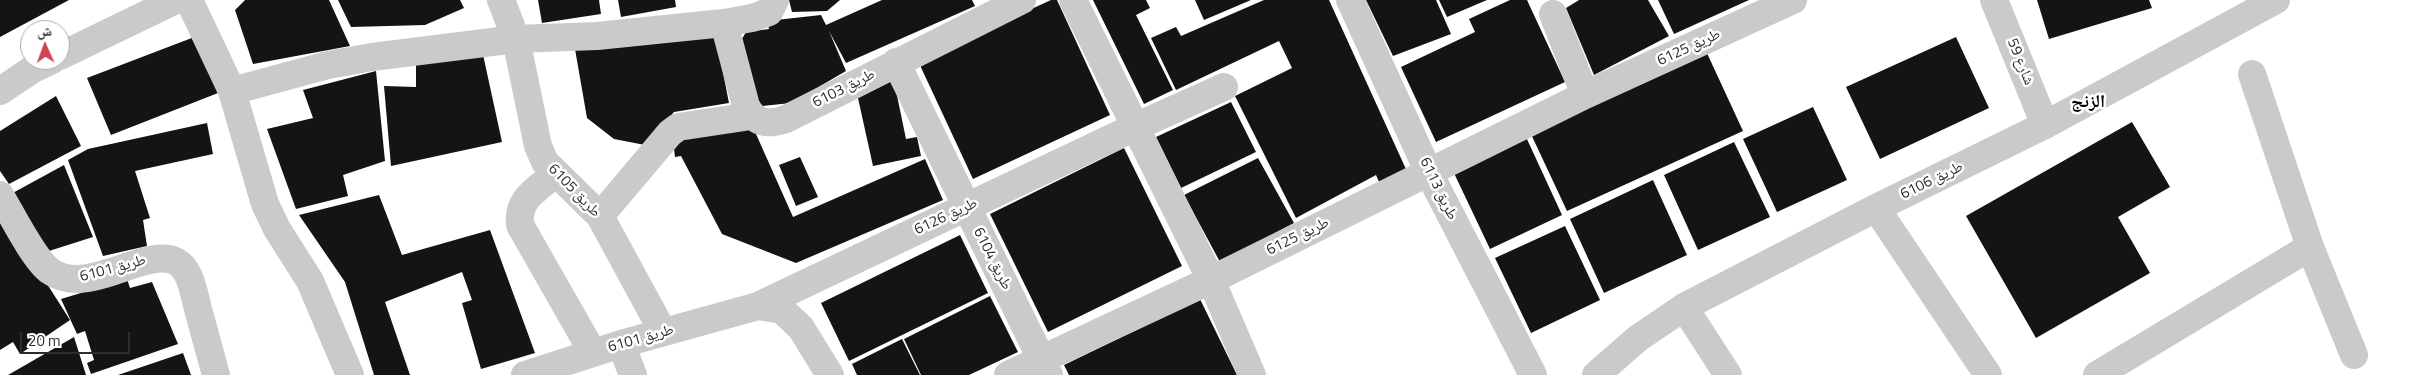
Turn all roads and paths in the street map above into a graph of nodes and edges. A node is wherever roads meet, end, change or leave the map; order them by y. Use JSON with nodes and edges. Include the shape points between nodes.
{"nodes":[{"id":1,"x":176,"y":0,"type":"edge"},
{"id":2,"x":189,"y":0,"type":"edge"},
{"id":3,"x":502,"y":0,"type":"edge"},
{"id":4,"x":776,"y":0,"type":"edge"},
{"id":5,"x":1022,"y":0,"type":"edge"},
{"id":6,"x":1073,"y":0,"type":"edge"},
{"id":7,"x":1350,"y":0,"type":"edge"},
{"id":8,"x":1793,"y":0,"type":"edge"},
{"id":9,"x":1994,"y":0,"type":"edge"},
{"id":10,"x":2276,"y":0,"type":"edge"},
{"id":11,"x":1553,"y":14,"type":"dead end"},
{"id":12,"x":724,"y":23,"type":"junction"},
{"id":13,"x":516,"y":39,"type":"junction"},
{"id":14,"x":70,"y":51,"type":"edge"},
{"id":15,"x":896,"y":62,"type":"junction"},
{"id":16,"x":32,"y":70,"type":"edge"},
{"id":17,"x":2252,"y":74,"type":"dead end"},
{"id":18,"x":1224,"y":88,"type":"dead end"},
{"id":19,"x":0,"y":91,"type":"edge"},
{"id":20,"x":232,"y":91,"type":"junction"},
{"id":21,"x":1585,"y":95,"type":"junction"},
{"id":22,"x":751,"y":116,"type":"junction"},
{"id":23,"x":2045,"y":125,"type":"junction"},
{"id":24,"x":1135,"y":127,"type":"junction"},
{"id":25,"x":556,"y":173,"type":"junction"},
{"id":26,"x":1430,"y":173,"type":"junction"},
{"id":27,"x":0,"y":195,"type":"edge"},
{"id":28,"x":966,"y":208,"type":"junction"},
{"id":29,"x":1876,"y":208,"type":"junction"},
{"id":30,"x":600,"y":216,"type":"junction"},
{"id":31,"x":2310,"y":247,"type":"junction"},
{"id":32,"x":1211,"y":280,"type":"junction"},
{"id":33,"x":758,"y":306,"type":"junction"},
{"id":34,"x":1684,"y":307,"type":"junction"},
{"id":35,"x":663,"y":332,"type":"junction"},
{"id":36,"x":621,"y":344,"type":"junction"},
{"id":37,"x":593,"y":352,"type":"junction"},
{"id":38,"x":2354,"y":355,"type":"dead end"},
{"id":39,"x":1045,"y":367,"type":"edge"},
{"id":40,"x":216,"y":375,"type":"edge"},
{"id":41,"x":350,"y":375,"type":"edge"},
{"id":42,"x":525,"y":375,"type":"edge"},
{"id":43,"x":633,"y":375,"type":"edge"},
{"id":44,"x":830,"y":375,"type":"edge"},
{"id":45,"x":1008,"y":375,"type":"edge"},
{"id":46,"x":1252,"y":375,"type":"edge"},
{"id":47,"x":1533,"y":375,"type":"edge"},
{"id":48,"x":1596,"y":375,"type":"edge"},
{"id":49,"x":1728,"y":375,"type":"edge"},
{"id":50,"x":1988,"y":375,"type":"edge"},
{"id":51,"x":2097,"y":375,"type":"edge"}],
"edges":[{"from":1,"to":14,"type":"street"},
{"from":2,"to":20,"type":"street"},
{"from":3,"to":13,"type":"street","name":"طريق 6105"},
{"from":4,"to":12,"type":"street","via":[[769,12]]},
{"from":5,"to":15,"type":"street","name":"طريق 6103"},
{"from":6,"to":24,"type":"street"},
{"from":7,"to":26,"type":"street","name":"طريق 6113"},
{"from":8,"to":21,"type":"street","name":"طريق 6125"},
{"from":9,"to":23,"type":"street","name":"شارع 59"},
{"from":10,"to":23,"type":"street","name":"طريق 6106"},
{"from":11,"to":21,"type":"street"},
{"from":12,"to":13,"type":"street","via":[[597,36]]},
{"from":12,"to":22,"type":"street"},
{"from":13,"to":20,"type":"street","via":[[328,65]]},
{"from":13,"to":25,"type":"street","name":"طريق 6105","via":[[538,146],[545,162]]},
{"from":15,"to":22,"type":"street","name":"طريق 6103","via":[[786,119],[765,122]]},
{"from":15,"to":28,"type":"street","name":"طريق 6104"},
{"from":16,"to":19,"type":"street"},
{"from":17,"to":31,"type":"street"},
{"from":18,"to":24,"type":"street","name":"طريق 6126"},
{"from":20,"to":41,"type":"street","via":[[264,204],[310,281]]},
{"from":21,"to":26,"type":"street","name":"طريق 6125"},
{"from":22,"to":30,"type":"street","name":"طريق 6103","via":[[690,124],[674,130]]},
{"from":23,"to":29,"type":"street","name":"طريق 6106"},
{"from":24,"to":28,"type":"street","name":"طريق 6126"},
{"from":24,"to":32,"type":"street"},
{"from":25,"to":30,"type":"street","name":"طريق 6105"},
{"from":25,"to":37,"type":"street","via":[[523,202],[519,212],[520,225]]},
{"from":26,"to":32,"type":"street","name":"طريق 6125"},
{"from":26,"to":47,"type":"street","name":"طريق 6113"},
{"from":27,"to":40,"type":"street","name":"طريق 6101","via":[[38,258],[64,279],[81,280],[158,257],[174,261],[186,271],[192,287]]},
{"from":28,"to":33,"type":"street","name":"طريق 6126"},
{"from":28,"to":39,"type":"street","name":"طريق 6104"},
{"from":29,"to":34,"type":"street","name":"طريق 6106"},
{"from":29,"to":50,"type":"street"},
{"from":30,"to":35,"type":"street","name":"طريق 6105"},
{"from":31,"to":38,"type":"street"},
{"from":31,"to":51,"type":"street"},
{"from":32,"to":39,"type":"street","name":"طريق 6125"},
{"from":32,"to":46,"type":"street"},
{"from":33,"to":35,"type":"street","name":"طريق 6101"},
{"from":33,"to":44,"type":"street","via":[[782,310],[801,328]]},
{"from":34,"to":48,"type":"street","name":"طريق 6106","via":[[1637,339]]},
{"from":34,"to":49,"type":"street"},
{"from":35,"to":36,"type":"street","name":"طريق 6101"},
{"from":36,"to":37,"type":"street","name":"طريق 6101"},
{"from":36,"to":43,"type":"street"},
{"from":37,"to":42,"type":"street","name":"طريق 6101"},
{"from":39,"to":45,"type":"street","name":"طريق 6125"}]}
